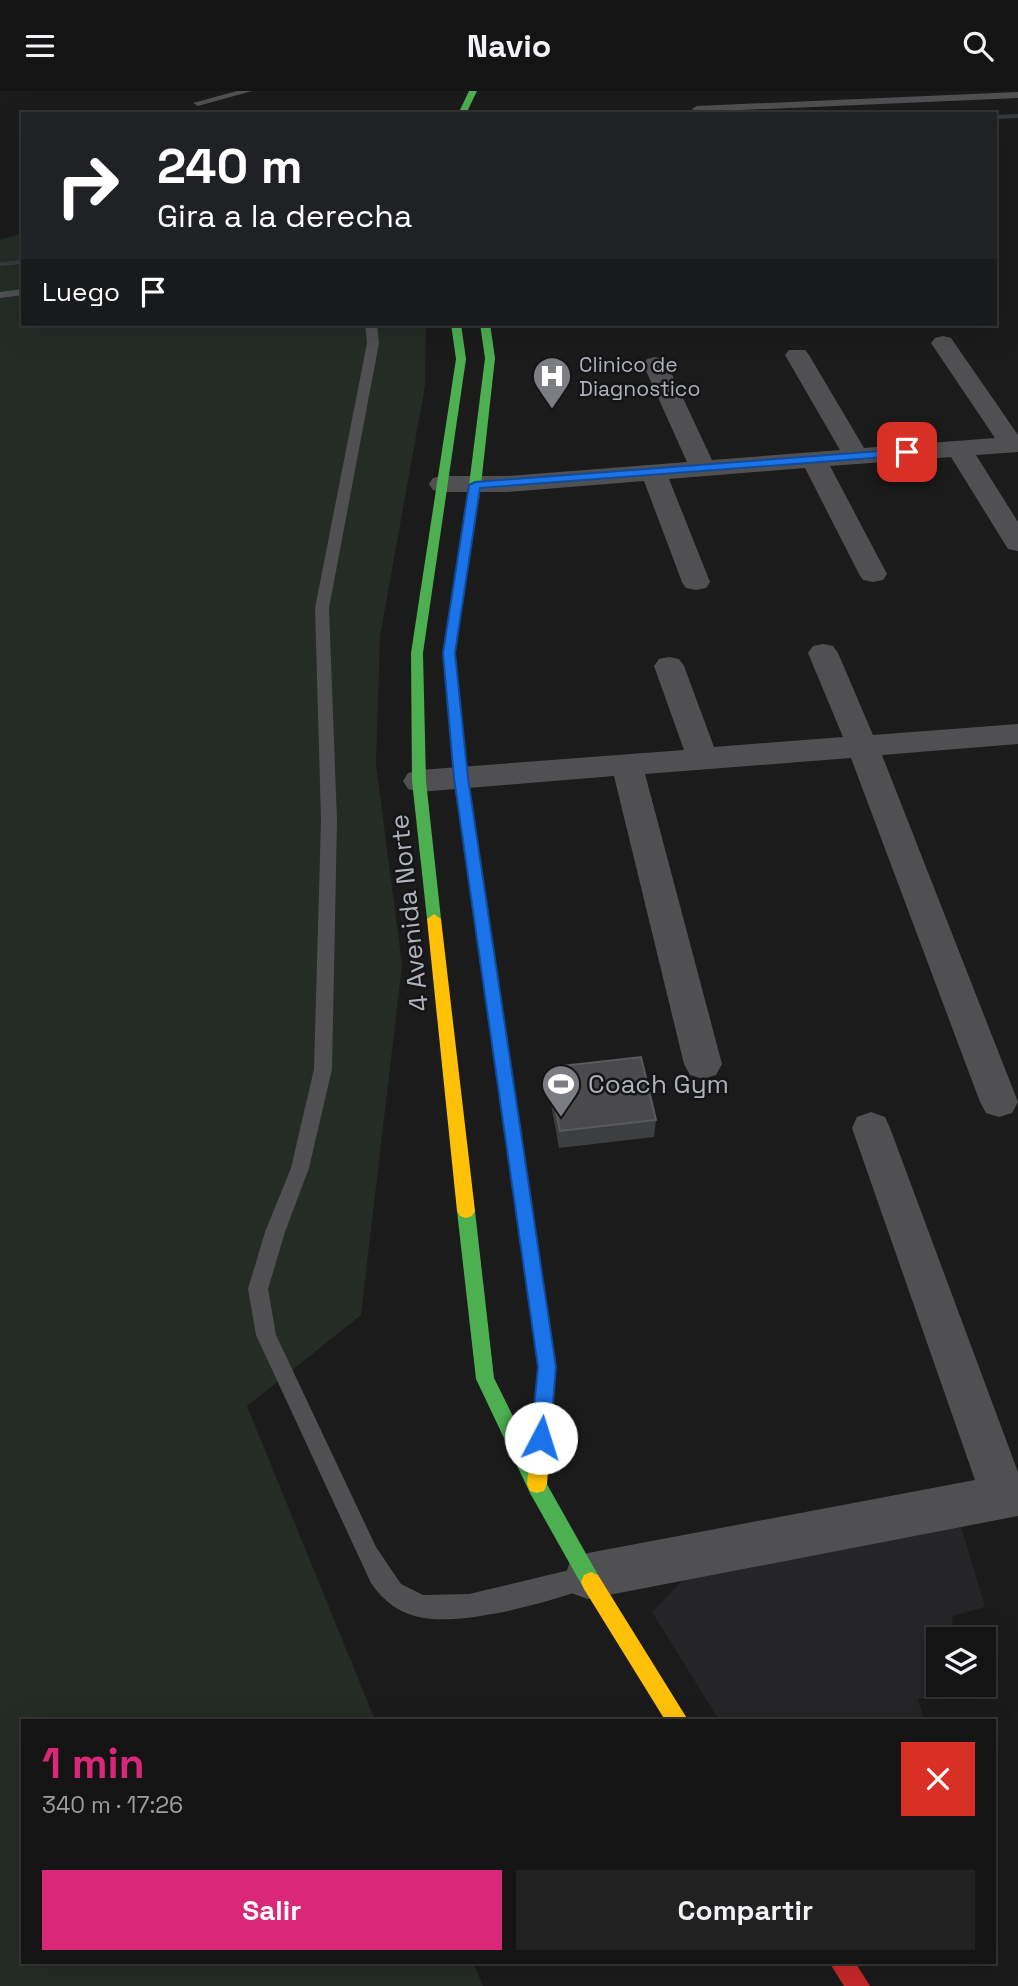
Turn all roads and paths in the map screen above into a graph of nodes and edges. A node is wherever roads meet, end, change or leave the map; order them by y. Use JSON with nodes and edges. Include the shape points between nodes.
{"nodes":[{"id":1,"x":248,"y":91,"type":"edge"},
{"id":2,"x":473,"y":91,"type":"edge"},
{"id":3,"x":1018,"y":95,"type":"edge"},
{"id":4,"x":198,"y":103,"type":"dead end"},
{"id":5,"x":697,"y":109,"type":"dead end"},
{"id":6,"x":463,"y":112,"type":"edge"},
{"id":7,"x":21,"y":292,"type":"edge"},
{"id":8,"x":0,"y":295,"type":"edge"},
{"id":9,"x":370,"y":326,"type":"edge"},
{"id":10,"x":456,"y":326,"type":"edge"},
{"id":11,"x":485,"y":326,"type":"edge"},
{"id":12,"x":943,"y":343,"type":"dead end"},
{"id":13,"x":797,"y":355,"type":"dead end"},
{"id":14,"x":656,"y":364,"type":"dead end"},
{"id":15,"x":1015,"y":444,"type":"edge"},
{"id":16,"x":959,"y":449,"type":"junction"},
{"id":17,"x":856,"y":456,"type":"junction"},
{"id":18,"x":813,"y":459,"type":"junction"},
{"id":19,"x":703,"y":468,"type":"junction"},
{"id":20,"x":653,"y":472,"type":"junction"},
{"id":21,"x":442,"y":484,"type":"junction"},
{"id":22,"x":475,"y":485,"type":"junction"},
{"id":23,"x":1018,"y":543,"type":"edge"},
{"id":24,"x":873,"y":574,"type":"dead end"},
{"id":25,"x":696,"y":582,"type":"dead end"},
{"id":26,"x":823,"y":653,"type":"dead end"},
{"id":27,"x":668,"y":666,"type":"dead end"},
{"id":28,"x":1018,"y":734,"type":"edge"},
{"id":29,"x":862,"y":745,"type":"junction"},
{"id":30,"x":702,"y":757,"type":"junction"},
{"id":31,"x":626,"y":763,"type":"junction"},
{"id":32,"x":461,"y":778,"type":"junction"},
{"id":33,"x":419,"y":781,"type":"junction"},
{"id":34,"x":703,"y":1064,"type":"dead end"},
{"id":35,"x":999,"y":1102,"type":"dead end"},
{"id":36,"x":871,"y":1128,"type":"dead end"},
{"id":37,"x":537,"y":1486,"type":"junction"},
{"id":38,"x":1011,"y":1495,"type":"edge"},
{"id":39,"x":588,"y":1576,"type":"junction"},
{"id":40,"x":676,"y":1719,"type":"edge"},
{"id":41,"x":842,"y":1964,"type":"edge"},
{"id":42,"x":858,"y":1986,"type":"edge"}],
"edges":[{"from":1,"to":4,"type":"lane"},
{"from":2,"to":6,"type":"main road"},
{"from":3,"to":5,"type":"lane"},
{"from":7,"to":8,"type":"lane"},
{"from":9,"to":39,"type":"lane","via":[[373,342],[322,608],[329,820],[323,1069],[300,1168],[258,1289],[266,1335],[362,1543],[382,1581],[405,1602],[442,1609],[487,1604]]},
{"from":10,"to":21,"type":"main road","name":"4 Avenida Norte","via":[[461,359]]},
{"from":11,"to":22,"type":"main road","via":[[490,358]]},
{"from":12,"to":15,"type":"street"},
{"from":13,"to":17,"type":"street"},
{"from":14,"to":19,"type":"street"},
{"from":15,"to":16,"type":"street"},
{"from":16,"to":17,"type":"street"},
{"from":16,"to":23,"type":"street"},
{"from":17,"to":18,"type":"street"},
{"from":18,"to":19,"type":"street"},
{"from":18,"to":24,"type":"street"},
{"from":19,"to":20,"type":"street"},
{"from":20,"to":22,"type":"street"},
{"from":20,"to":25,"type":"street"},
{"from":21,"to":22,"type":"street"},
{"from":21,"to":33,"type":"main road","name":"4 Avenida Norte","via":[[417,653]]},
{"from":22,"to":32,"type":"main road","via":[[449,653]]},
{"from":26,"to":29,"type":"street"},
{"from":27,"to":30,"type":"street"},
{"from":28,"to":29,"type":"street"},
{"from":29,"to":30,"type":"street"},
{"from":29,"to":35,"type":"street"},
{"from":30,"to":31,"type":"street"},
{"from":31,"to":32,"type":"street"},
{"from":31,"to":34,"type":"street"},
{"from":32,"to":33,"type":"street"},
{"from":32,"to":37,"type":"main road","via":[[547,1367]]},
{"from":33,"to":37,"type":"main road","name":"4 Avenida Norte","via":[[485,1379]]},
{"from":36,"to":38,"type":"street"},
{"from":37,"to":39,"type":"main road","name":"4 Avenida Norte"},
{"from":38,"to":39,"type":"street"},
{"from":39,"to":40,"type":"main road","name":"4 Avenida Norte"},
{"from":41,"to":42,"type":"main road"}]}
